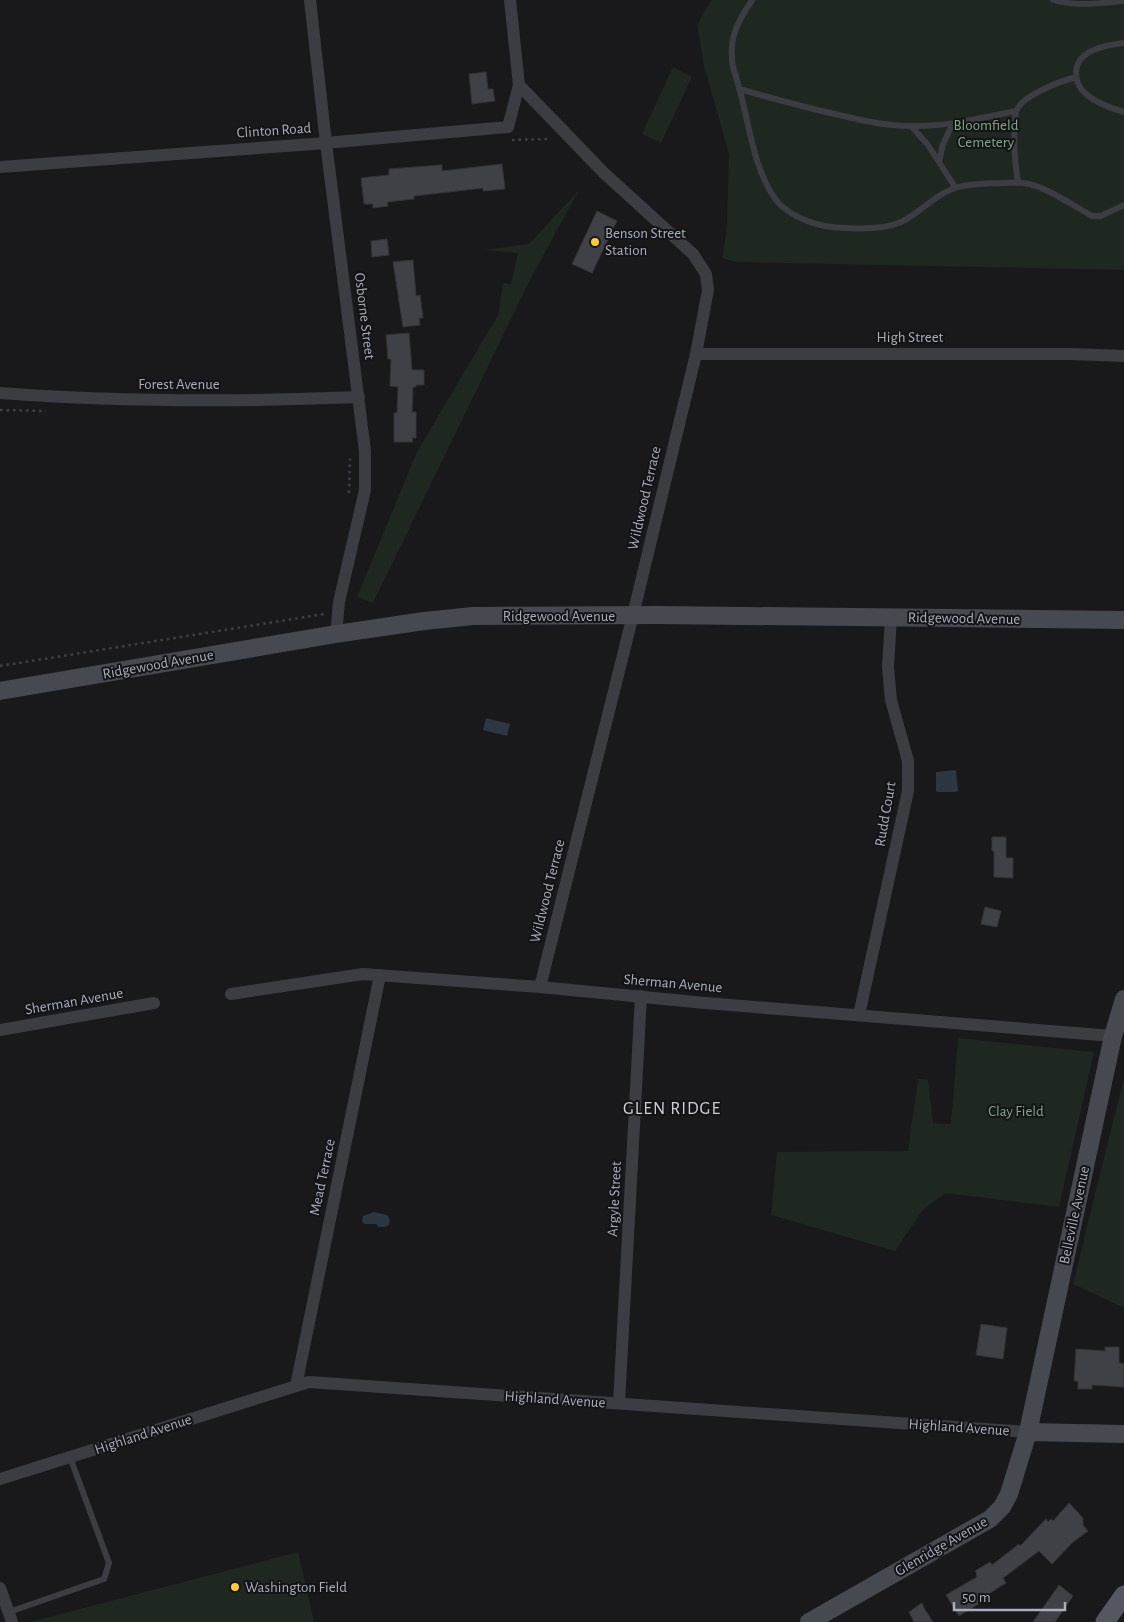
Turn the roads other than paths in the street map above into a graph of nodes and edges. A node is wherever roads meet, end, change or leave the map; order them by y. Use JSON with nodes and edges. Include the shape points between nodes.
{"nodes":[{"id":1,"x":310,"y":0,"type":"edge"},
{"id":2,"x":510,"y":0,"type":"edge"},
{"id":3,"x":752,"y":0,"type":"edge"},
{"id":4,"x":1053,"y":0,"type":"edge"},
{"id":5,"x":1124,"y":1,"type":"edge"},
{"id":6,"x":1124,"y":43,"type":"edge"},
{"id":7,"x":1076,"y":77,"type":"junction"},
{"id":8,"x":519,"y":86,"type":"junction"},
{"id":9,"x":739,"y":89,"type":"junction"},
{"id":10,"x":1016,"y":111,"type":"junction"},
{"id":11,"x":1124,"y":112,"type":"edge"},
{"id":12,"x":953,"y":123,"type":"junction"},
{"id":13,"x":912,"y":126,"type":"junction"},
{"id":14,"x":326,"y":143,"type":"junction"},
{"id":15,"x":939,"y":162,"type":"junction"},
{"id":16,"x":0,"y":167,"type":"edge"},
{"id":17,"x":1018,"y":183,"type":"junction"},
{"id":18,"x":955,"y":188,"type":"junction"},
{"id":19,"x":1124,"y":205,"type":"edge"},
{"id":20,"x":696,"y":354,"type":"junction"},
{"id":21,"x":1124,"y":356,"type":"edge"},
{"id":22,"x":0,"y":394,"type":"edge"},
{"id":23,"x":359,"y":397,"type":"junction"},
{"id":24,"x":633,"y":615,"type":"junction"},
{"id":25,"x":891,"y":618,"type":"junction"},
{"id":26,"x":1124,"y":620,"type":"edge"},
{"id":27,"x":343,"y":633,"type":"junction"},
{"id":28,"x":0,"y":691,"type":"edge"},
{"id":29,"x":380,"y":975,"type":"junction"},
{"id":30,"x":540,"y":987,"type":"junction"},
{"id":31,"x":231,"y":994,"type":"dead end"},
{"id":32,"x":641,"y":996,"type":"junction"},
{"id":33,"x":1124,"y":1000,"type":"edge"},
{"id":34,"x":154,"y":1003,"type":"dead end"},
{"id":35,"x":859,"y":1015,"type":"junction"},
{"id":36,"x":0,"y":1030,"type":"edge"},
{"id":37,"x":1113,"y":1036,"type":"junction"},
{"id":38,"x":296,"y":1386,"type":"junction"},
{"id":39,"x":619,"y":1403,"type":"junction"},
{"id":40,"x":1028,"y":1432,"type":"junction"},
{"id":41,"x":1124,"y":1434,"type":"edge"},
{"id":42,"x":70,"y":1457,"type":"junction"},
{"id":43,"x":0,"y":1479,"type":"edge"},
{"id":44,"x":0,"y":1588,"type":"edge"},
{"id":45,"x":1124,"y":1595,"type":"edge"},
{"id":46,"x":10,"y":1617,"type":"edge"},
{"id":47,"x":809,"y":1622,"type":"edge"},
{"id":48,"x":1105,"y":1622,"type":"edge"}],
"edges":[{"from":1,"to":14,"type":"street","name":"Osborne Street"},
{"from":2,"to":8,"type":"street"},
{"from":3,"to":9,"type":"lane","via":[[740,17],[732,39],[730,53]]},
{"from":4,"to":5,"type":"lane","via":[[1072,4]]},
{"from":6,"to":7,"type":"lane","via":[[1086,54],[1079,61]]},
{"from":7,"to":10,"type":"lane","via":[[1040,91],[1022,102]]},
{"from":7,"to":11,"type":"lane","via":[[1086,94]]},
{"from":8,"to":14,"type":"street","name":"Clinton Road","via":[[508,127]]},
{"from":8,"to":20,"type":"street","name":"Wildwood Terrace","via":[[604,173],[693,254],[706,274],[708,290]]},
{"from":9,"to":13,"type":"lane","via":[[869,122]]},
{"from":9,"to":18,"type":"lane","via":[[767,185],[777,201],[791,213],[810,222],[836,228],[880,227],[916,214]]},
{"from":10,"to":12,"type":"lane"},
{"from":10,"to":17,"type":"lane","via":[[1014,153]]},
{"from":12,"to":13,"type":"lane"},
{"from":12,"to":15,"type":"lane","via":[[942,144]]},
{"from":13,"to":15,"type":"lane"},
{"from":14,"to":16,"type":"street","name":"Clinton Road"},
{"from":14,"to":23,"type":"street","name":"Osborne Street"},
{"from":15,"to":18,"type":"lane"},
{"from":17,"to":18,"type":"lane","via":[[970,184]]},
{"from":17,"to":19,"type":"lane","via":[[1040,188],[1092,216],[1100,216]]},
{"from":20,"to":21,"type":"street","name":"High Street"},
{"from":20,"to":24,"type":"street","name":"Wildwood Terrace"},
{"from":22,"to":23,"type":"street","name":"Forest Avenue","via":[[163,400]]},
{"from":23,"to":27,"type":"street","name":"Osborne Street","via":[[365,451],[364,490],[339,602]]},
{"from":24,"to":25,"type":"street","name":"Ridgewood Avenue"},
{"from":24,"to":27,"type":"street","name":"Ridgewood Avenue","via":[[473,616]]},
{"from":24,"to":30,"type":"street","name":"Wildwood Terrace"},
{"from":25,"to":26,"type":"street","name":"Ridgewood Avenue"},
{"from":25,"to":35,"type":"street","name":"Rudd Court","via":[[888,668],[891,700],[908,761],[908,791]]},
{"from":27,"to":28,"type":"street","name":"Ridgewood Avenue"},
{"from":29,"to":30,"type":"street","name":"Sherman Avenue"},
{"from":29,"to":31,"type":"street","name":"Sherman Avenue","via":[[355,974]]},
{"from":29,"to":38,"type":"street","name":"Mead Terrace"},
{"from":30,"to":32,"type":"street","name":"Sherman Avenue"},
{"from":32,"to":35,"type":"street","name":"Sherman Avenue"},
{"from":32,"to":39,"type":"street","name":"Argyle Street"},
{"from":33,"to":37,"type":"street","name":"Belleville Avenue"},
{"from":34,"to":36,"type":"street","name":"Sherman Avenue"},
{"from":35,"to":37,"type":"street","name":"Sherman Avenue"},
{"from":37,"to":40,"type":"street","name":"Belleville Avenue"},
{"from":38,"to":39,"type":"street","name":"Highland Avenue","via":[[309,1382]]},
{"from":38,"to":42,"type":"street","name":"Highland Avenue"},
{"from":39,"to":40,"type":"street","name":"Highland Avenue"},
{"from":40,"to":41,"type":"street","name":"Highland Avenue"},
{"from":40,"to":47,"type":"street","name":"Glenridge Avenue","via":[[1009,1494],[990,1519]]},
{"from":42,"to":43,"type":"street","name":"Highland Avenue"},
{"from":42,"to":46,"type":"lane","via":[[109,1563],[104,1579]]},
{"from":44,"to":46,"type":"street"},
{"from":45,"to":48,"type":"main road"}]}
